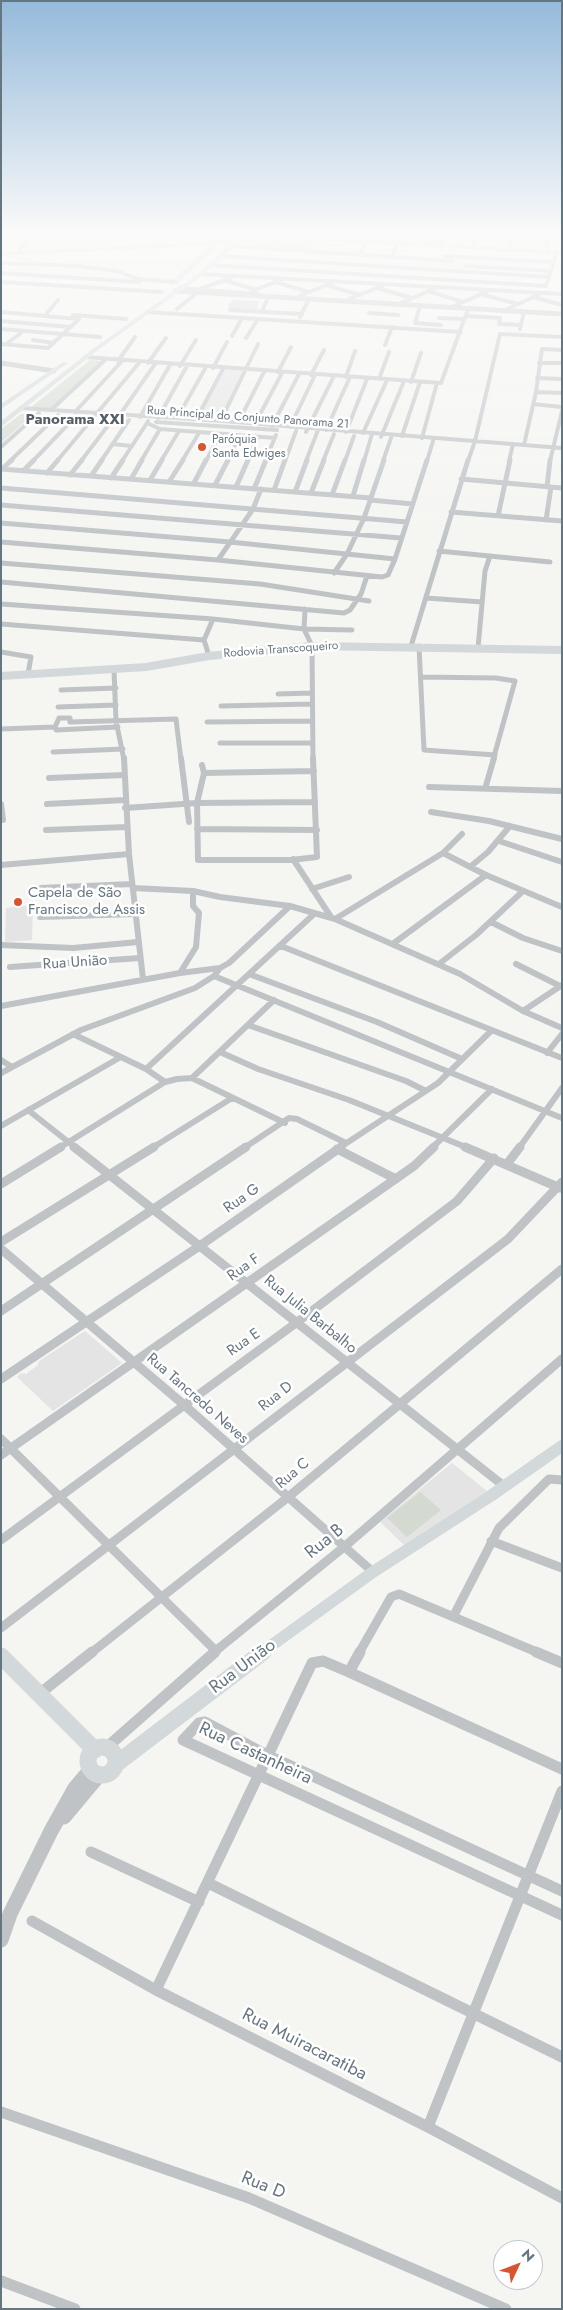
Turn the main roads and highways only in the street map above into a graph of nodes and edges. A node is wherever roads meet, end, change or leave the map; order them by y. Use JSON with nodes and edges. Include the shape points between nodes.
{"nodes":[{"id":1,"x":97,"y":339,"type":"edge"},
{"id":2,"x":110,"y":339,"type":"edge"},
{"id":3,"x":1,"y":407,"type":"edge"},
{"id":4,"x":1,"y":424,"type":"edge"},
{"id":5,"x":562,"y":650,"type":"edge"},
{"id":6,"x":1,"y":676,"type":"edge"},
{"id":7,"x":562,"y":1446,"type":"edge"},
{"id":8,"x":1,"y":1656,"type":"edge"},
{"id":9,"x":101,"y":1749,"type":"junction"},
{"id":10,"x":116,"y":1764,"type":"junction"}],
"edges":[{"from":1,"to":3,"type":"main road"},
{"from":2,"to":4,"type":"main road"},
{"from":5,"to":6,"type":"main road","name":"Rodovia Transcoqueiro","via":[[312,646],[209,656],[146,667]]},
{"from":7,"to":10,"type":"main road","name":"Rua União","via":[[373,1572]]},
{"from":8,"to":9,"type":"main road","via":[[38,1695]]},
{"from":9,"to":10,"type":"main road","via":[[113,1752]]},
{"from":9,"to":10,"type":"main road","via":[[89,1757],[95,1772],[108,1773]]}]}
